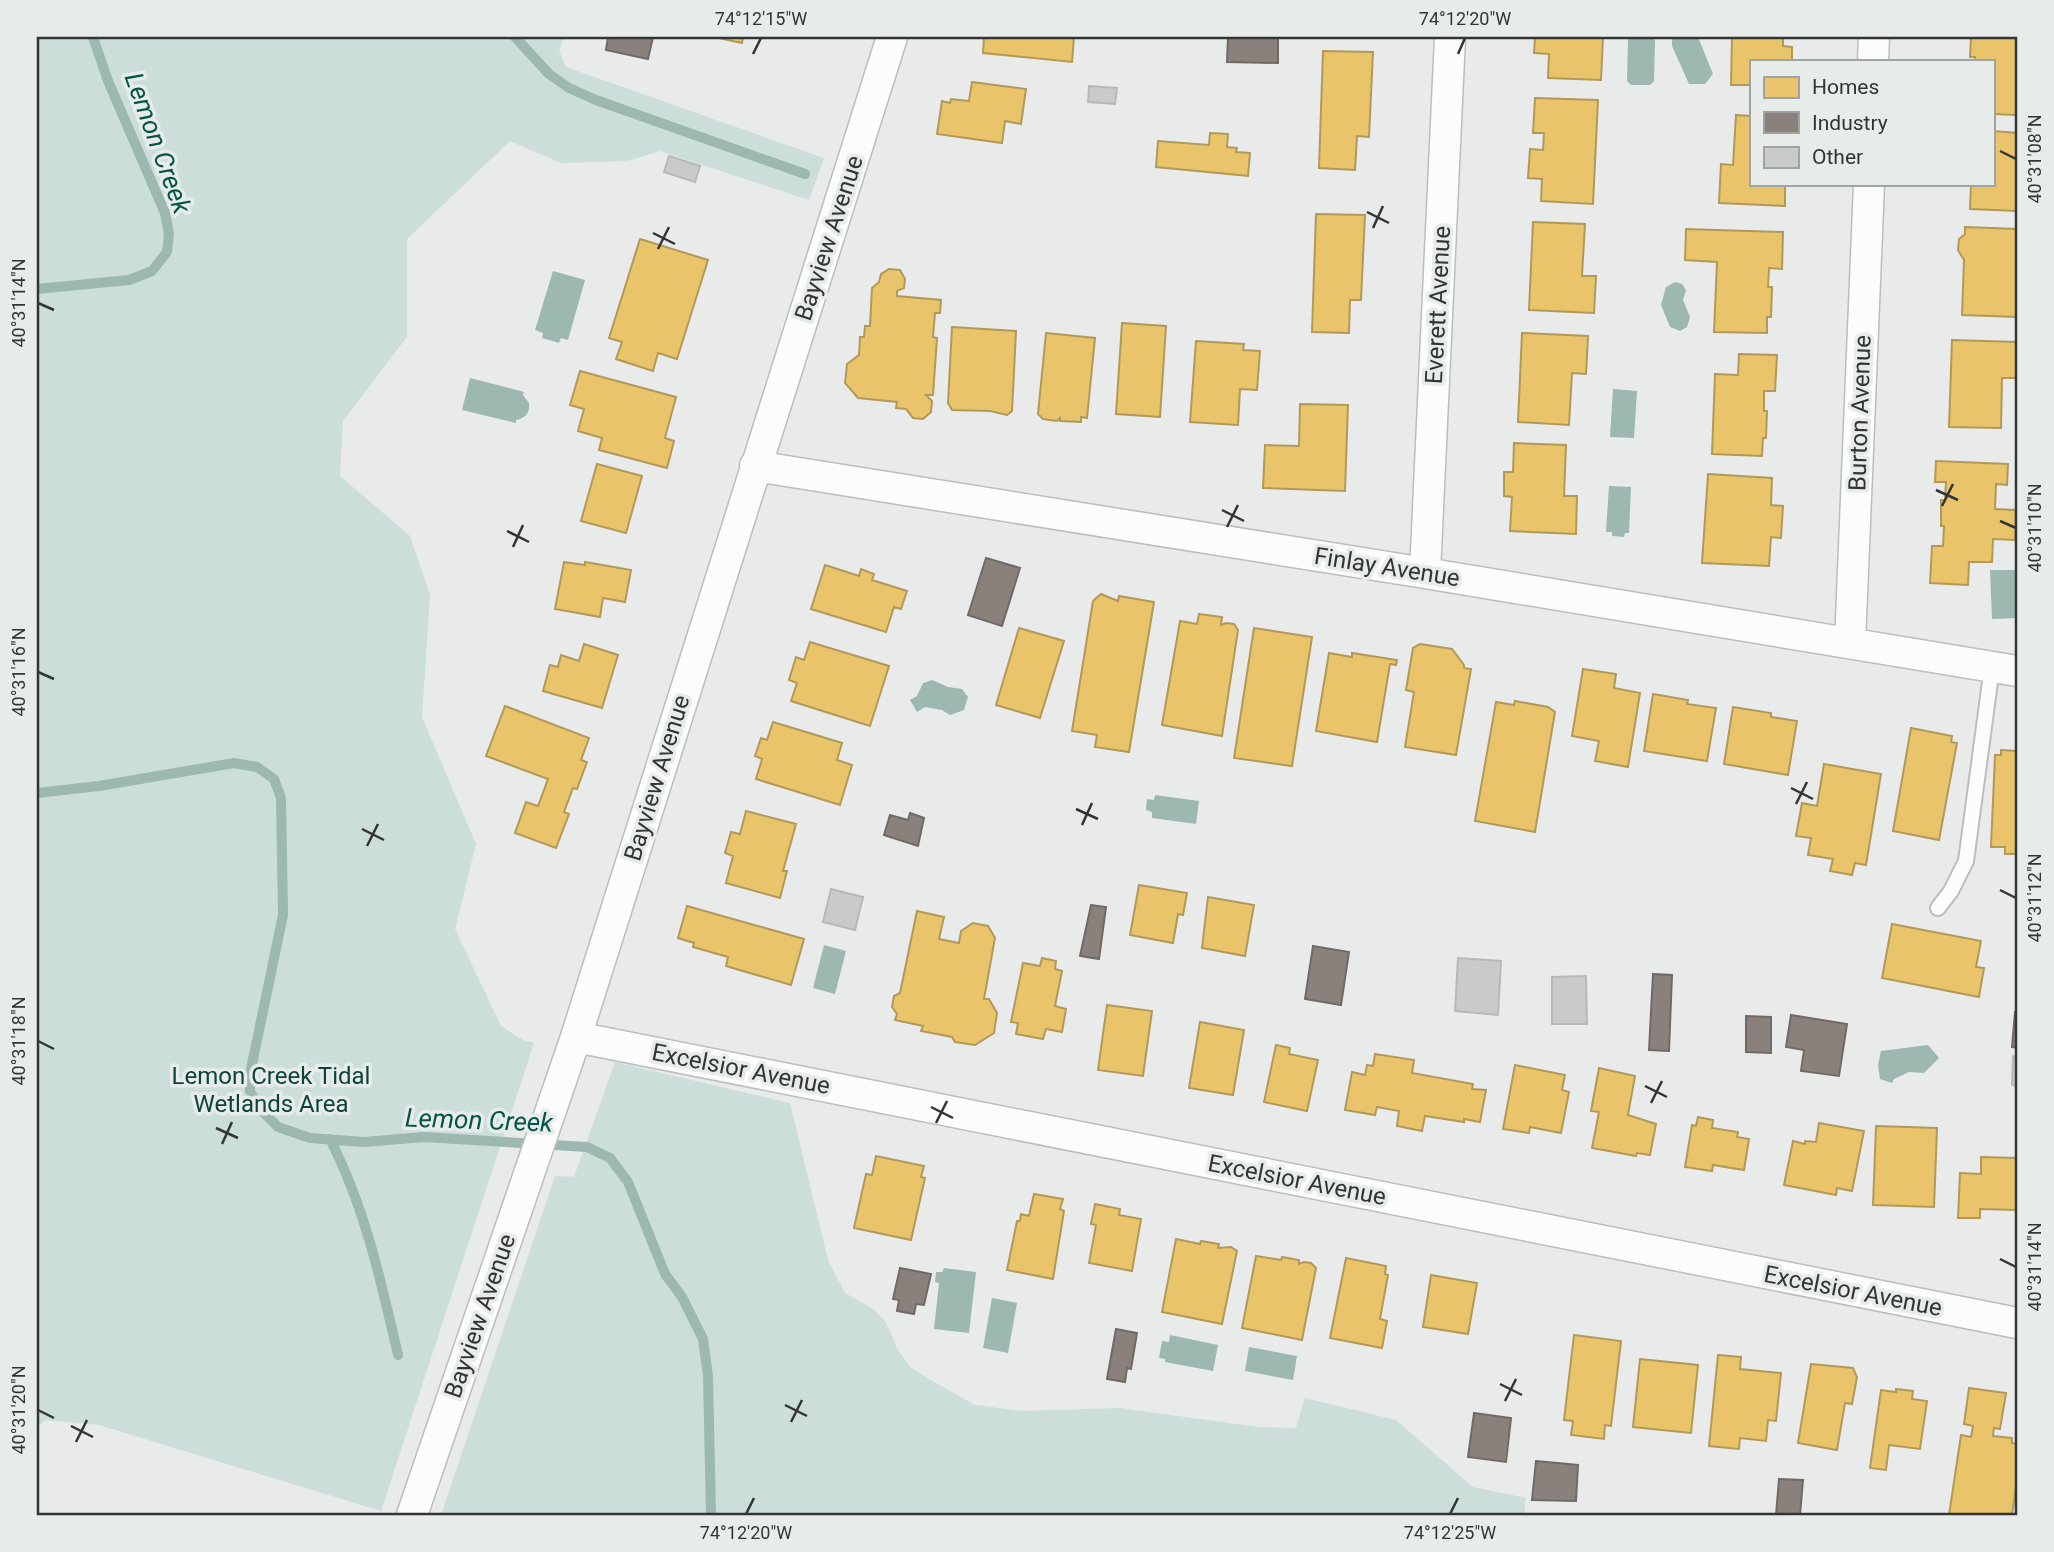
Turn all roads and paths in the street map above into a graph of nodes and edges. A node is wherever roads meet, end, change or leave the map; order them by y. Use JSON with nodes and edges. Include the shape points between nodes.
{"nodes":[{"id":1,"x":892,"y":37,"type":"edge"},
{"id":2,"x":1450,"y":37,"type":"edge"},
{"id":3,"x":1874,"y":37,"type":"edge"},
{"id":4,"x":1873,"y":60,"type":"edge"},
{"id":5,"x":1868,"y":186,"type":"edge"},
{"id":6,"x":755,"y":466,"type":"junction"},
{"id":7,"x":1425,"y":573,"type":"junction"},
{"id":8,"x":1850,"y":643,"type":"junction"},
{"id":9,"x":2005,"y":669,"type":"edge"},
{"id":10,"x":1938,"y":908,"type":"dead end"},
{"id":11,"x":576,"y":1037,"type":"junction"},
{"id":12,"x":2017,"y":1323,"type":"edge"},
{"id":13,"x":412,"y":1515,"type":"edge"}],
"edges":[{"from":1,"to":6,"type":"street","name":"Bayview Avenue"},
{"from":2,"to":7,"type":"street","name":"Everett Avenue"},
{"from":3,"to":4,"type":"street"},
{"from":5,"to":8,"type":"street","name":"Burton Avenue"},
{"from":6,"to":7,"type":"street","name":"Finlay Avenue"},
{"from":6,"to":11,"type":"street","name":"Bayview Avenue"},
{"from":7,"to":8,"type":"street","name":"Finlay Avenue"},
{"from":8,"to":9,"type":"street","name":"Finlay Avenue"},
{"from":9,"to":10,"type":"lane","via":[[1966,861]]},
{"from":11,"to":12,"type":"street","name":"Excelsior Avenue"},
{"from":11,"to":13,"type":"street","name":"Bayview Avenue"}]}
